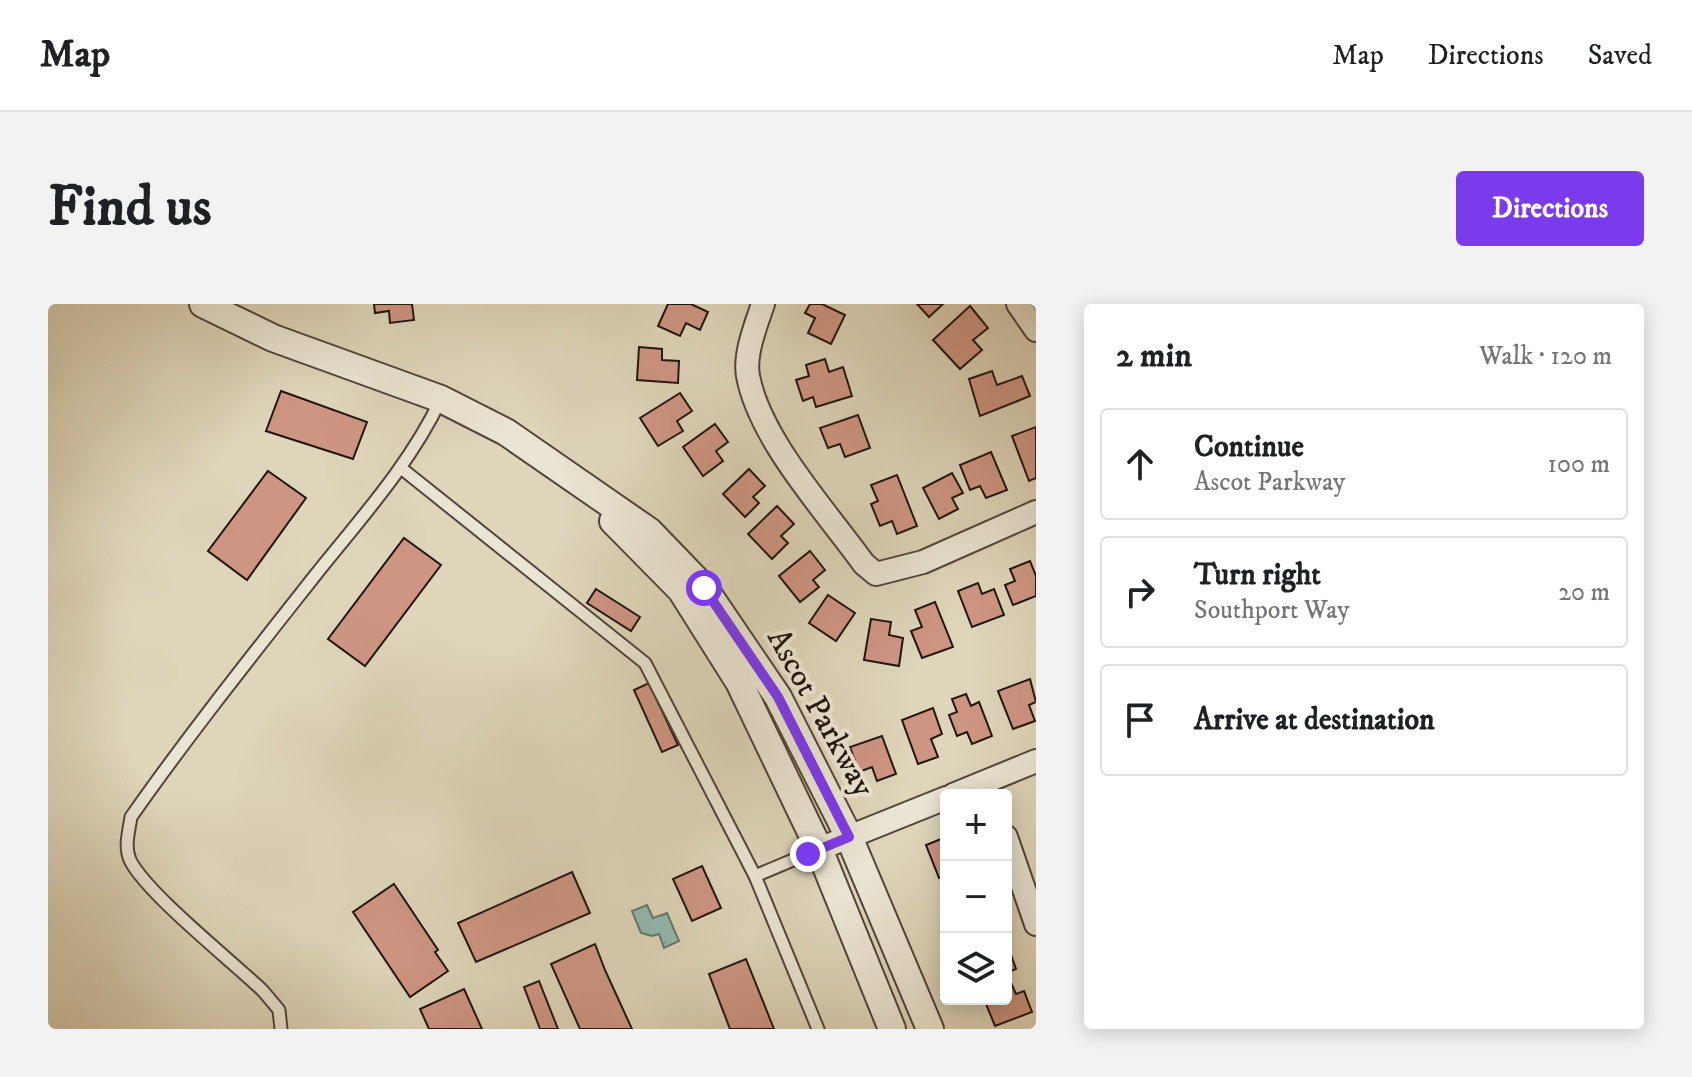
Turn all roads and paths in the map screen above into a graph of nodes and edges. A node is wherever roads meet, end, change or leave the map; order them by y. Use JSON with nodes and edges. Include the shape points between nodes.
{"nodes":[{"id":1,"x":203,"y":304,"type":"edge"},
{"id":2,"x":763,"y":304,"type":"edge"},
{"id":3,"x":1018,"y":304,"type":"edge"},
{"id":4,"x":1036,"y":330,"type":"edge"},
{"id":5,"x":441,"y":399,"type":"junction"},
{"id":6,"x":401,"y":468,"type":"junction"},
{"id":7,"x":577,"y":484,"type":"junction"},
{"id":8,"x":1036,"y":512,"type":"edge"},
{"id":9,"x":1036,"y":761,"type":"edge"},
{"id":10,"x":989,"y":788,"type":"edge"},
{"id":11,"x":940,"y":800,"type":"edge"},
{"id":12,"x":849,"y":837,"type":"junction"},
{"id":13,"x":819,"y":849,"type":"junction"},
{"id":14,"x":1012,"y":854,"type":"edge"},
{"id":15,"x":755,"y":876,"type":"junction"},
{"id":16,"x":1036,"y":924,"type":"edge"},
{"id":17,"x":281,"y":1029,"type":"edge"},
{"id":18,"x":818,"y":1029,"type":"edge"},
{"id":19,"x":892,"y":1029,"type":"edge"},
{"id":20,"x":930,"y":1029,"type":"edge"}],
"edges":[{"from":1,"to":5,"type":"street","name":"Ascot Parkway","via":[[273,338]]},
{"from":2,"to":8,"type":"street","via":[[747,374],[761,412],[790,461],[876,574],[923,562]]},
{"from":3,"to":4,"type":"street"},
{"from":5,"to":6,"type":"lane"},
{"from":5,"to":7,"type":"street","name":"Ascot Parkway","via":[[506,432]]},
{"from":6,"to":15,"type":"lane","via":[[645,663]]},
{"from":6,"to":17,"type":"lane","via":[[131,817],[126,844],[130,860],[263,991],[279,1010]]},
{"from":7,"to":12,"type":"street","name":"Ascot Parkway","via":[[649,531],[704,588],[778,697]]},
{"from":7,"to":13,"type":"street","name":"Ascot Parkway","via":[[681,590],[739,682]]},
{"from":9,"to":10,"type":"street"},
{"from":11,"to":12,"type":"street"},
{"from":12,"to":13,"type":"street"},
{"from":12,"to":20,"type":"street","name":"Ascot Parkway"},
{"from":13,"to":15,"type":"lane"},
{"from":13,"to":19,"type":"street","name":"Ascot Parkway"},
{"from":14,"to":16,"type":"street"},
{"from":15,"to":18,"type":"lane"}]}
